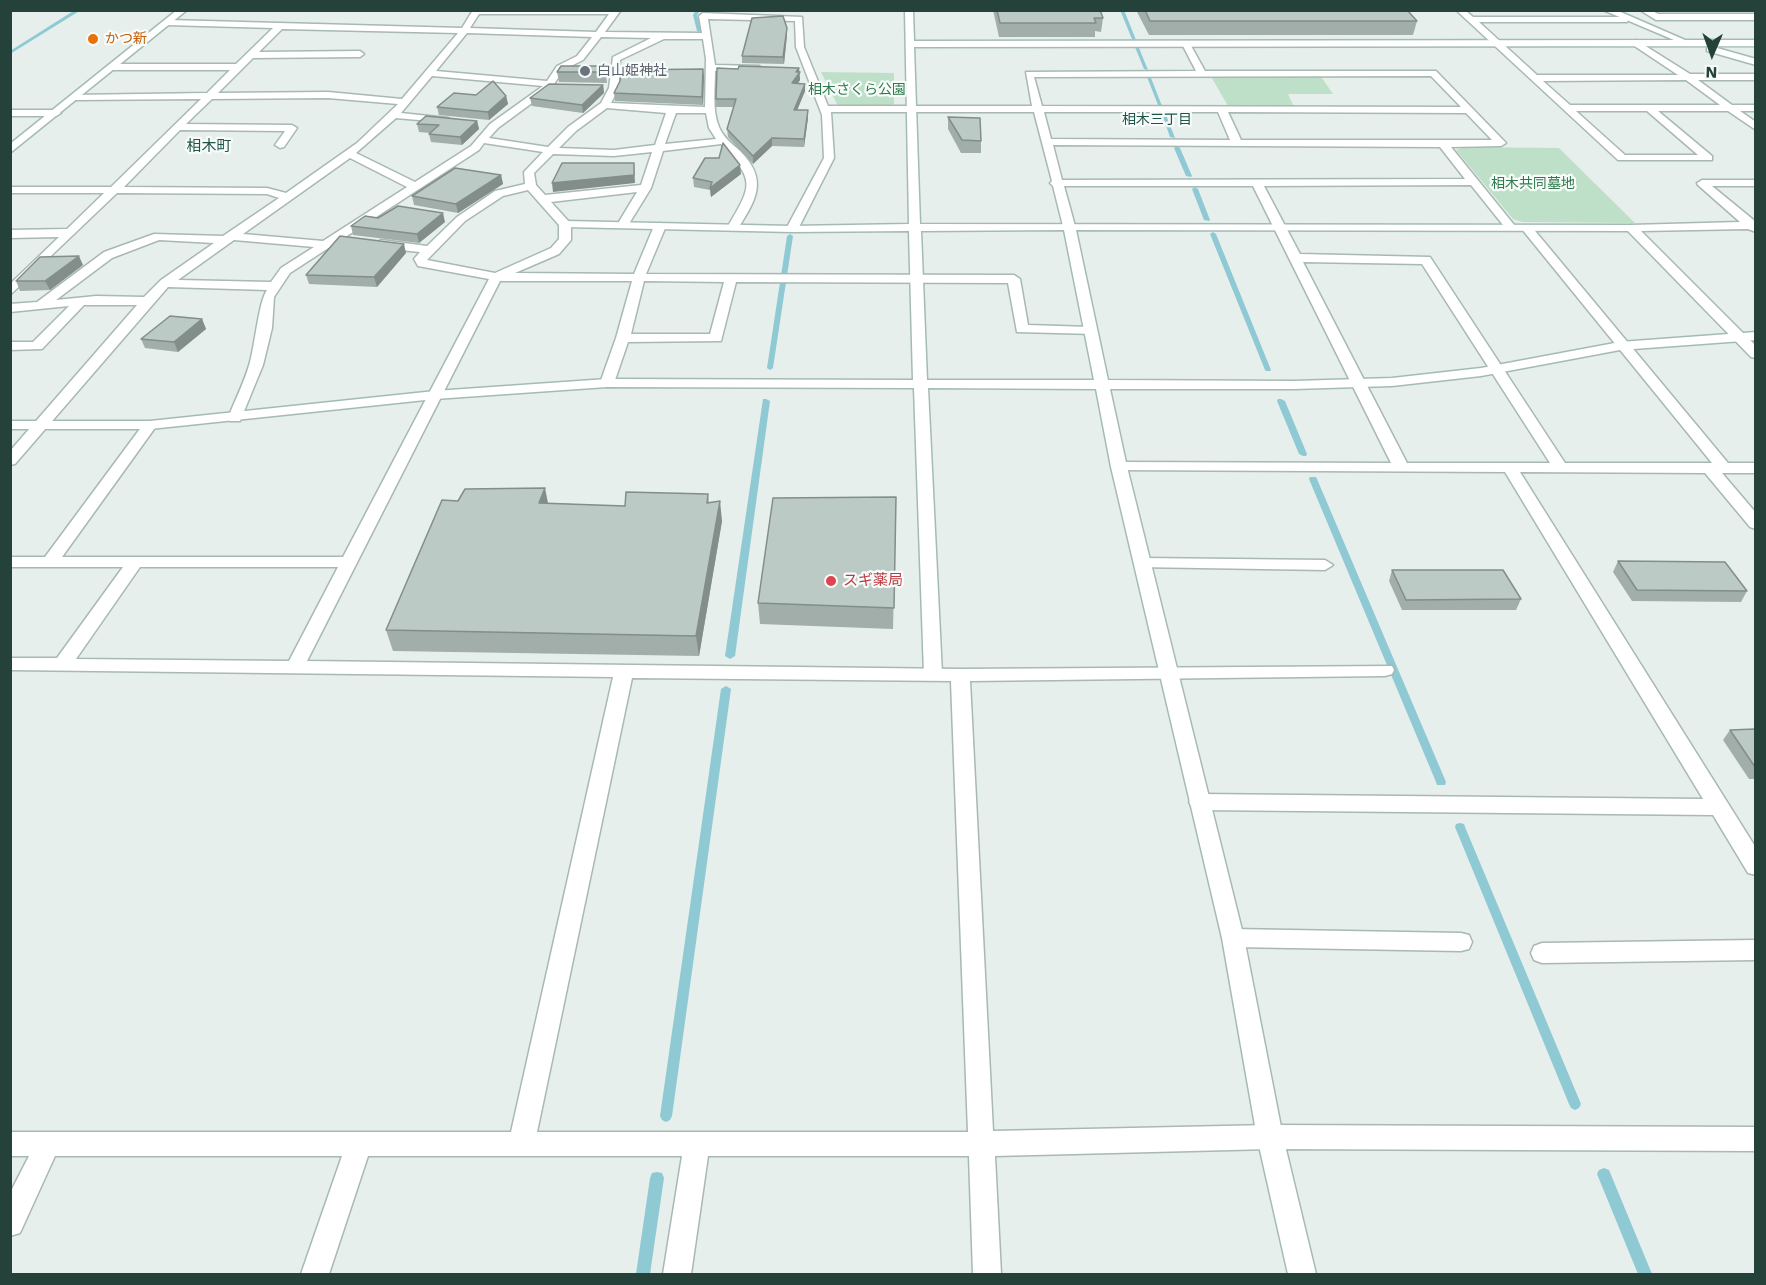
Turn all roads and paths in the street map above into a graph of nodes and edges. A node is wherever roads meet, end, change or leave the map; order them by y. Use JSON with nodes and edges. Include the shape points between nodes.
{"nodes":[{"id":1,"x":183,"y":10,"type":"edge"},
{"id":2,"x":909,"y":10,"type":"edge"},
{"id":3,"x":1460,"y":10,"type":"edge"},
{"id":4,"x":1607,"y":10,"type":"edge"},
{"id":5,"x":1644,"y":10,"type":"edge"},
{"id":6,"x":477,"y":11,"type":"edge"},
{"id":7,"x":617,"y":11,"type":"edge"},
{"id":8,"x":705,"y":13,"type":"edge"},
{"id":9,"x":800,"y":15,"type":"edge"},
{"id":10,"x":1755,"y":17,"type":"edge"},
{"id":11,"x":1627,"y":19,"type":"junction"},
{"id":12,"x":1472,"y":20,"type":"junction"},
{"id":13,"x":169,"y":23,"type":"junction"},
{"id":14,"x":280,"y":26,"type":"junction"},
{"id":15,"x":465,"y":32,"type":"junction"},
{"id":16,"x":598,"y":34,"type":"junction"},
{"id":17,"x":662,"y":36,"type":"junction"},
{"id":18,"x":706,"y":36,"type":"junction"},
{"id":19,"x":1493,"y":43,"type":"junction"},
{"id":20,"x":1636,"y":43,"type":"junction"},
{"id":21,"x":1690,"y":43,"type":"junction"},
{"id":22,"x":1755,"y":43,"type":"edge"},
{"id":23,"x":909,"y":44,"type":"junction"},
{"id":24,"x":1186,"y":44,"type":"junction"},
{"id":25,"x":360,"y":54,"type":"dead end"},
{"id":26,"x":250,"y":56,"type":"junction"},
{"id":27,"x":1755,"y":62,"type":"edge"},
{"id":28,"x":114,"y":67,"type":"junction"},
{"id":29,"x":237,"y":67,"type":"junction"},
{"id":30,"x":772,"y":69,"type":"edge"},
{"id":31,"x":796,"y":69,"type":"edge"},
{"id":32,"x":709,"y":70,"type":"junction"},
{"id":33,"x":808,"y":70,"type":"junction"},
{"id":34,"x":613,"y":72,"type":"junction"},
{"id":35,"x":624,"y":72,"type":"edge"},
{"id":36,"x":430,"y":73,"type":"junction"},
{"id":37,"x":1202,"y":74,"type":"junction"},
{"id":38,"x":1755,"y":77,"type":"edge"},
{"id":39,"x":1533,"y":78,"type":"junction"},
{"id":40,"x":1689,"y":78,"type":"junction"},
{"id":41,"x":552,"y":86,"type":"junction"},
{"id":42,"x":603,"y":88,"type":"edge"},
{"id":43,"x":615,"y":88,"type":"junction"},
{"id":44,"x":208,"y":96,"type":"junction"},
{"id":45,"x":76,"y":98,"type":"junction"},
{"id":46,"x":405,"y":102,"type":"junction"},
{"id":47,"x":605,"y":105,"type":"junction"},
{"id":48,"x":1568,"y":108,"type":"junction"},
{"id":49,"x":1648,"y":108,"type":"junction"},
{"id":50,"x":1730,"y":108,"type":"junction"},
{"id":51,"x":1755,"y":108,"type":"edge"},
{"id":52,"x":823,"y":109,"type":"junction"},
{"id":53,"x":672,"y":110,"type":"junction"},
{"id":54,"x":711,"y":110,"type":"junction"},
{"id":55,"x":914,"y":110,"type":"junction"},
{"id":56,"x":1038,"y":110,"type":"junction"},
{"id":57,"x":1222,"y":110,"type":"junction"},
{"id":58,"x":1470,"y":110,"type":"junction"},
{"id":59,"x":10,"y":113,"type":"edge"},
{"id":60,"x":56,"y":113,"type":"junction"},
{"id":61,"x":394,"y":115,"type":"junction"},
{"id":62,"x":461,"y":123,"type":"edge"},
{"id":63,"x":1754,"y":126,"type":"edge"},
{"id":64,"x":178,"y":127,"type":"junction"},
{"id":65,"x":482,"y":140,"type":"junction"},
{"id":66,"x":724,"y":141,"type":"junction"},
{"id":67,"x":1046,"y":142,"type":"junction"},
{"id":68,"x":1237,"y":142,"type":"junction"},
{"id":69,"x":1443,"y":144,"type":"junction"},
{"id":70,"x":280,"y":145,"type":"dead end"},
{"id":71,"x":10,"y":150,"type":"edge"},
{"id":72,"x":660,"y":150,"type":"junction"},
{"id":73,"x":550,"y":151,"type":"junction"},
{"id":74,"x":348,"y":153,"type":"junction"},
{"id":75,"x":1257,"y":182,"type":"junction"},
{"id":76,"x":1472,"y":182,"type":"junction"},
{"id":77,"x":1055,"y":183,"type":"junction"},
{"id":78,"x":1755,"y":183,"type":"edge"},
{"id":79,"x":531,"y":186,"type":"junction"},
{"id":80,"x":416,"y":187,"type":"junction"},
{"id":81,"x":645,"y":188,"type":"junction"},
{"id":82,"x":10,"y":190,"type":"edge"},
{"id":83,"x":114,"y":190,"type":"junction"},
{"id":84,"x":285,"y":196,"type":"junction"},
{"id":85,"x":543,"y":199,"type":"junction"},
{"id":86,"x":387,"y":207,"type":"junction"},
{"id":87,"x":408,"y":210,"type":"edge"},
{"id":88,"x":565,"y":224,"type":"junction"},
{"id":89,"x":623,"y":225,"type":"junction"},
{"id":90,"x":660,"y":226,"type":"junction"},
{"id":91,"x":1069,"y":226,"type":"junction"},
{"id":92,"x":1280,"y":227,"type":"junction"},
{"id":93,"x":1754,"y":227,"type":"edge"},
{"id":94,"x":733,"y":228,"type":"junction"},
{"id":95,"x":916,"y":228,"type":"junction"},
{"id":96,"x":1519,"y":228,"type":"junction"},
{"id":97,"x":1631,"y":228,"type":"junction"},
{"id":98,"x":792,"y":229,"type":"junction"},
{"id":99,"x":67,"y":233,"type":"junction"},
{"id":100,"x":10,"y":234,"type":"edge"},
{"id":101,"x":227,"y":238,"type":"junction"},
{"id":102,"x":333,"y":242,"type":"junction"},
{"id":103,"x":430,"y":250,"type":"junction"},
{"id":104,"x":1296,"y":258,"type":"junction"},
{"id":105,"x":496,"y":277,"type":"junction"},
{"id":106,"x":639,"y":278,"type":"junction"},
{"id":107,"x":731,"y":278,"type":"junction"},
{"id":108,"x":916,"y":279,"type":"junction"},
{"id":109,"x":165,"y":283,"type":"junction"},
{"id":110,"x":275,"y":286,"type":"junction"},
{"id":111,"x":10,"y":291,"type":"edge"},
{"id":112,"x":81,"y":301,"type":"junction"},
{"id":113,"x":147,"y":301,"type":"junction"},
{"id":114,"x":40,"y":305,"type":"junction"},
{"id":115,"x":10,"y":308,"type":"edge"},
{"id":116,"x":1090,"y":330,"type":"junction"},
{"id":117,"x":1755,"y":336,"type":"edge"},
{"id":118,"x":1739,"y":337,"type":"junction"},
{"id":119,"x":622,"y":338,"type":"junction"},
{"id":120,"x":10,"y":346,"type":"edge"},
{"id":121,"x":1624,"y":346,"type":"junction"},
{"id":122,"x":1755,"y":354,"type":"edge"},
{"id":123,"x":1496,"y":369,"type":"junction"},
{"id":124,"x":921,"y":382,"type":"junction"},
{"id":125,"x":607,"y":383,"type":"junction"},
{"id":126,"x":1102,"y":383,"type":"junction"},
{"id":127,"x":1358,"y":383,"type":"junction"},
{"id":128,"x":435,"y":395,"type":"junction"},
{"id":129,"x":235,"y":418,"type":"junction"},
{"id":130,"x":10,"y":425,"type":"edge"},
{"id":131,"x":42,"y":425,"type":"junction"},
{"id":132,"x":150,"y":425,"type":"junction"},
{"id":133,"x":10,"y":461,"type":"edge"},
{"id":134,"x":1119,"y":467,"type":"junction"},
{"id":135,"x":1401,"y":467,"type":"junction"},
{"id":136,"x":1509,"y":467,"type":"junction"},
{"id":137,"x":1560,"y":467,"type":"junction"},
{"id":138,"x":1716,"y":467,"type":"junction"},
{"id":139,"x":1755,"y":468,"type":"edge"},
{"id":140,"x":1755,"y":524,"type":"edge"},
{"id":141,"x":10,"y":562,"type":"edge"},
{"id":142,"x":50,"y":562,"type":"junction"},
{"id":143,"x":135,"y":562,"type":"junction"},
{"id":144,"x":349,"y":562,"type":"junction"},
{"id":145,"x":1142,"y":563,"type":"junction"},
{"id":146,"x":1325,"y":565,"type":"dead end"},
{"id":147,"x":10,"y":664,"type":"edge"},
{"id":148,"x":63,"y":664,"type":"junction"},
{"id":149,"x":295,"y":667,"type":"junction"},
{"id":150,"x":1385,"y":670,"type":"dead end"},
{"id":151,"x":624,"y":671,"type":"junction"},
{"id":152,"x":1168,"y":671,"type":"junction"},
{"id":153,"x":933,"y":674,"type":"junction"},
{"id":154,"x":960,"y":675,"type":"junction"},
{"id":155,"x":1199,"y":802,"type":"junction"},
{"id":156,"x":1719,"y":807,"type":"junction"},
{"id":157,"x":1755,"y":867,"type":"edge"},
{"id":158,"x":1233,"y":938,"type":"junction"},
{"id":159,"x":1461,"y":942,"type":"dead end"},
{"id":160,"x":1755,"y":950,"type":"edge"},
{"id":161,"x":1542,"y":953,"type":"dead end"},
{"id":162,"x":1270,"y":1137,"type":"junction"},
{"id":163,"x":1755,"y":1139,"type":"edge"},
{"id":164,"x":10,"y":1144,"type":"edge"},
{"id":165,"x":48,"y":1144,"type":"junction"},
{"id":166,"x":981,"y":1144,"type":"junction"},
{"id":167,"x":359,"y":1145,"type":"junction"},
{"id":168,"x":521,"y":1145,"type":"junction"},
{"id":169,"x":697,"y":1145,"type":"junction"},
{"id":170,"x":10,"y":1223,"type":"edge"},
{"id":171,"x":315,"y":1275,"type":"edge"},
{"id":172,"x":677,"y":1275,"type":"edge"},
{"id":173,"x":987,"y":1275,"type":"edge"},
{"id":174,"x":1302,"y":1275,"type":"edge"}],
"edges":[{"from":1,"to":13,"type":"street"},
{"from":2,"to":23,"type":"street"},
{"from":3,"to":12,"type":"street"},
{"from":4,"to":11,"type":"street"},
{"from":5,"to":10,"type":"street","via":[[1656,17]]},
{"from":6,"to":7,"type":"street"},
{"from":6,"to":15,"type":"street"},
{"from":7,"to":16,"type":"street"},
{"from":8,"to":9,"type":"street"},
{"from":8,"to":18,"type":"street"},
{"from":9,"to":33,"type":"street","via":[[800,47]]},
{"from":11,"to":12,"type":"street"},
{"from":11,"to":21,"type":"street"},
{"from":12,"to":19,"type":"street"},
{"from":13,"to":14,"type":"street"},
{"from":13,"to":28,"type":"street"},
{"from":14,"to":15,"type":"street"},
{"from":14,"to":26,"type":"street"},
{"from":15,"to":16,"type":"street"},
{"from":15,"to":36,"type":"street"},
{"from":16,"to":17,"type":"street"},
{"from":16,"to":41,"type":"street","via":[[580,58],[560,68]]},
{"from":17,"to":18,"type":"street"},
{"from":17,"to":34,"type":"street","via":[[616,59]]},
{"from":18,"to":32,"type":"street"},
{"from":19,"to":20,"type":"street"},
{"from":19,"to":24,"type":"street"},
{"from":19,"to":39,"type":"street"},
{"from":20,"to":21,"type":"street"},
{"from":20,"to":40,"type":"street"},
{"from":21,"to":22,"type":"street"},
{"from":21,"to":27,"type":"street"},
{"from":23,"to":24,"type":"street"},
{"from":23,"to":55,"type":"street"},
{"from":24,"to":37,"type":"street"},
{"from":25,"to":26,"type":"street"},
{"from":26,"to":29,"type":"street"},
{"from":28,"to":29,"type":"street"},
{"from":28,"to":45,"type":"street"},
{"from":29,"to":44,"type":"street"},
{"from":30,"to":32,"type":"street"},
{"from":31,"to":33,"type":"street"},
{"from":32,"to":54,"type":"street"},
{"from":33,"to":52,"type":"street"},
{"from":34,"to":35,"type":"street"},
{"from":34,"to":43,"type":"street"},
{"from":36,"to":41,"type":"street"},
{"from":36,"to":46,"type":"street"},
{"from":37,"to":56,"type":"street","via":[[1029,74]]},
{"from":37,"to":58,"type":"street","via":[[1433,73]]},
{"from":38,"to":40,"type":"street"},
{"from":39,"to":40,"type":"street"},
{"from":39,"to":48,"type":"street"},
{"from":40,"to":50,"type":"street"},
{"from":41,"to":65,"type":"street","via":[[489,126]]},
{"from":42,"to":43,"type":"street"},
{"from":43,"to":47,"type":"street"},
{"from":44,"to":45,"type":"street"},
{"from":44,"to":46,"type":"street","via":[[328,95]]},
{"from":44,"to":64,"type":"street"},
{"from":45,"to":60,"type":"street"},
{"from":46,"to":61,"type":"street"},
{"from":47,"to":53,"type":"street"},
{"from":47,"to":73,"type":"street"},
{"from":48,"to":49,"type":"street"},
{"from":48,"to":49,"type":"street","via":[[1622,158],[1708,158]]},
{"from":49,"to":50,"type":"street"},
{"from":50,"to":51,"type":"street"},
{"from":50,"to":63,"type":"street"},
{"from":52,"to":55,"type":"street"},
{"from":52,"to":98,"type":"street","via":[[827,115],[829,159]]},
{"from":53,"to":54,"type":"street"},
{"from":53,"to":72,"type":"street"},
{"from":54,"to":66,"type":"street","via":[[714,131]]},
{"from":55,"to":56,"type":"street"},
{"from":55,"to":95,"type":"street"},
{"from":56,"to":57,"type":"street"},
{"from":56,"to":67,"type":"street"},
{"from":57,"to":58,"type":"street"},
{"from":57,"to":68,"type":"street"},
{"from":58,"to":69,"type":"street","via":[[1501,143]]},
{"from":59,"to":60,"type":"street"},
{"from":60,"to":71,"type":"street"},
{"from":61,"to":62,"type":"street"},
{"from":61,"to":74,"type":"street"},
{"from":64,"to":70,"type":"street","via":[[292,128]]},
{"from":64,"to":83,"type":"street"},
{"from":65,"to":73,"type":"street"},
{"from":65,"to":80,"type":"street"},
{"from":66,"to":72,"type":"street"},
{"from":66,"to":94,"type":"street","via":[[742,159],[752,178],[752,191]]},
{"from":67,"to":68,"type":"street"},
{"from":67,"to":77,"type":"street"},
{"from":68,"to":69,"type":"street"},
{"from":69,"to":76,"type":"street"},
{"from":72,"to":73,"type":"street"},
{"from":72,"to":81,"type":"street"},
{"from":73,"to":79,"type":"street","via":[[528,172]]},
{"from":74,"to":80,"type":"street"},
{"from":74,"to":84,"type":"street"},
{"from":75,"to":76,"type":"street"},
{"from":75,"to":77,"type":"street"},
{"from":75,"to":92,"type":"street"},
{"from":76,"to":96,"type":"street"},
{"from":77,"to":91,"type":"street"},
{"from":78,"to":93,"type":"street","via":[[1702,183]]},
{"from":79,"to":85,"type":"street"},
{"from":79,"to":103,"type":"street","via":[[498,193],[456,218]]},
{"from":80,"to":86,"type":"street"},
{"from":81,"to":85,"type":"street"},
{"from":81,"to":89,"type":"street"},
{"from":82,"to":83,"type":"street"},
{"from":83,"to":84,"type":"street","via":[[267,191]]},
{"from":83,"to":99,"type":"street"},
{"from":84,"to":101,"type":"street"},
{"from":85,"to":88,"type":"street"},
{"from":86,"to":87,"type":"street"},
{"from":86,"to":102,"type":"street"},
{"from":88,"to":89,"type":"street"},
{"from":88,"to":105,"type":"street","via":[[565,240],[555,251]]},
{"from":89,"to":90,"type":"street"},
{"from":90,"to":94,"type":"street"},
{"from":90,"to":106,"type":"street"},
{"from":91,"to":92,"type":"street"},
{"from":91,"to":95,"type":"street"},
{"from":91,"to":116,"type":"street"},
{"from":92,"to":96,"type":"street"},
{"from":92,"to":104,"type":"street"},
{"from":93,"to":97,"type":"street"},
{"from":94,"to":98,"type":"street"},
{"from":95,"to":98,"type":"street"},
{"from":95,"to":108,"type":"street"},
{"from":96,"to":97,"type":"street"},
{"from":96,"to":121,"type":"street"},
{"from":97,"to":118,"type":"street"},
{"from":99,"to":100,"type":"street"},
{"from":99,"to":111,"type":"street"},
{"from":101,"to":102,"type":"street"},
{"from":101,"to":109,"type":"street"},
{"from":101,"to":114,"type":"street","via":[[158,236],[108,255]]},
{"from":102,"to":103,"type":"street"},
{"from":102,"to":110,"type":"street","via":[[285,271]]},
{"from":103,"to":105,"type":"street","via":[[420,259],[422,263]]},
{"from":104,"to":123,"type":"street","via":[[1426,260]]},
{"from":104,"to":127,"type":"street"},
{"from":105,"to":106,"type":"street"},
{"from":105,"to":128,"type":"street"},
{"from":106,"to":107,"type":"street"},
{"from":106,"to":119,"type":"street"},
{"from":107,"to":108,"type":"street"},
{"from":107,"to":119,"type":"street","via":[[716,338]]},
{"from":108,"to":116,"type":"street","via":[[1014,279],[1022,329]]},
{"from":108,"to":124,"type":"street"},
{"from":109,"to":110,"type":"street"},
{"from":109,"to":113,"type":"street"},
{"from":110,"to":129,"type":"street","via":[[268,297],[256,364]]},
{"from":112,"to":113,"type":"street"},
{"from":112,"to":114,"type":"street"},
{"from":112,"to":120,"type":"street","via":[[37,346]]},
{"from":113,"to":131,"type":"street"},
{"from":114,"to":115,"type":"street"},
{"from":116,"to":126,"type":"street"},
{"from":117,"to":118,"type":"street"},
{"from":118,"to":121,"type":"street"},
{"from":118,"to":122,"type":"street"},
{"from":119,"to":125,"type":"street"},
{"from":121,"to":123,"type":"street"},
{"from":121,"to":138,"type":"street"},
{"from":123,"to":127,"type":"street"},
{"from":123,"to":137,"type":"street"},
{"from":124,"to":125,"type":"street"},
{"from":124,"to":126,"type":"street"},
{"from":124,"to":153,"type":"street"},
{"from":125,"to":128,"type":"street"},
{"from":126,"to":127,"type":"street"},
{"from":126,"to":134,"type":"street"},
{"from":127,"to":135,"type":"street"},
{"from":128,"to":129,"type":"street"},
{"from":128,"to":144,"type":"street"},
{"from":129,"to":132,"type":"street"},
{"from":130,"to":131,"type":"street"},
{"from":131,"to":132,"type":"street"},
{"from":131,"to":133,"type":"street"},
{"from":132,"to":142,"type":"street"},
{"from":134,"to":135,"type":"street"},
{"from":134,"to":145,"type":"street"},
{"from":135,"to":136,"type":"street"},
{"from":136,"to":137,"type":"street"},
{"from":136,"to":156,"type":"street"},
{"from":137,"to":138,"type":"street"},
{"from":138,"to":139,"type":"street"},
{"from":138,"to":140,"type":"street"},
{"from":141,"to":142,"type":"street"},
{"from":142,"to":143,"type":"street"},
{"from":143,"to":144,"type":"street"},
{"from":143,"to":148,"type":"street"},
{"from":144,"to":149,"type":"street"},
{"from":145,"to":146,"type":"street"},
{"from":145,"to":152,"type":"street"},
{"from":147,"to":148,"type":"street"},
{"from":148,"to":149,"type":"street"},
{"from":149,"to":151,"type":"street"},
{"from":150,"to":152,"type":"street"},
{"from":151,"to":153,"type":"street"},
{"from":151,"to":168,"type":"street"},
{"from":152,"to":154,"type":"street"},
{"from":152,"to":155,"type":"street"},
{"from":153,"to":154,"type":"street"},
{"from":154,"to":166,"type":"street"},
{"from":155,"to":156,"type":"street"},
{"from":155,"to":158,"type":"street"},
{"from":156,"to":157,"type":"street"},
{"from":158,"to":159,"type":"street"},
{"from":158,"to":162,"type":"street"},
{"from":160,"to":161,"type":"street"},
{"from":162,"to":163,"type":"street"},
{"from":162,"to":166,"type":"street"},
{"from":162,"to":174,"type":"street"},
{"from":164,"to":165,"type":"street"},
{"from":165,"to":167,"type":"street"},
{"from":165,"to":170,"type":"street"},
{"from":166,"to":169,"type":"street"},
{"from":166,"to":173,"type":"street"},
{"from":167,"to":168,"type":"street"},
{"from":167,"to":171,"type":"street"},
{"from":168,"to":169,"type":"street"},
{"from":169,"to":172,"type":"street"}]}
